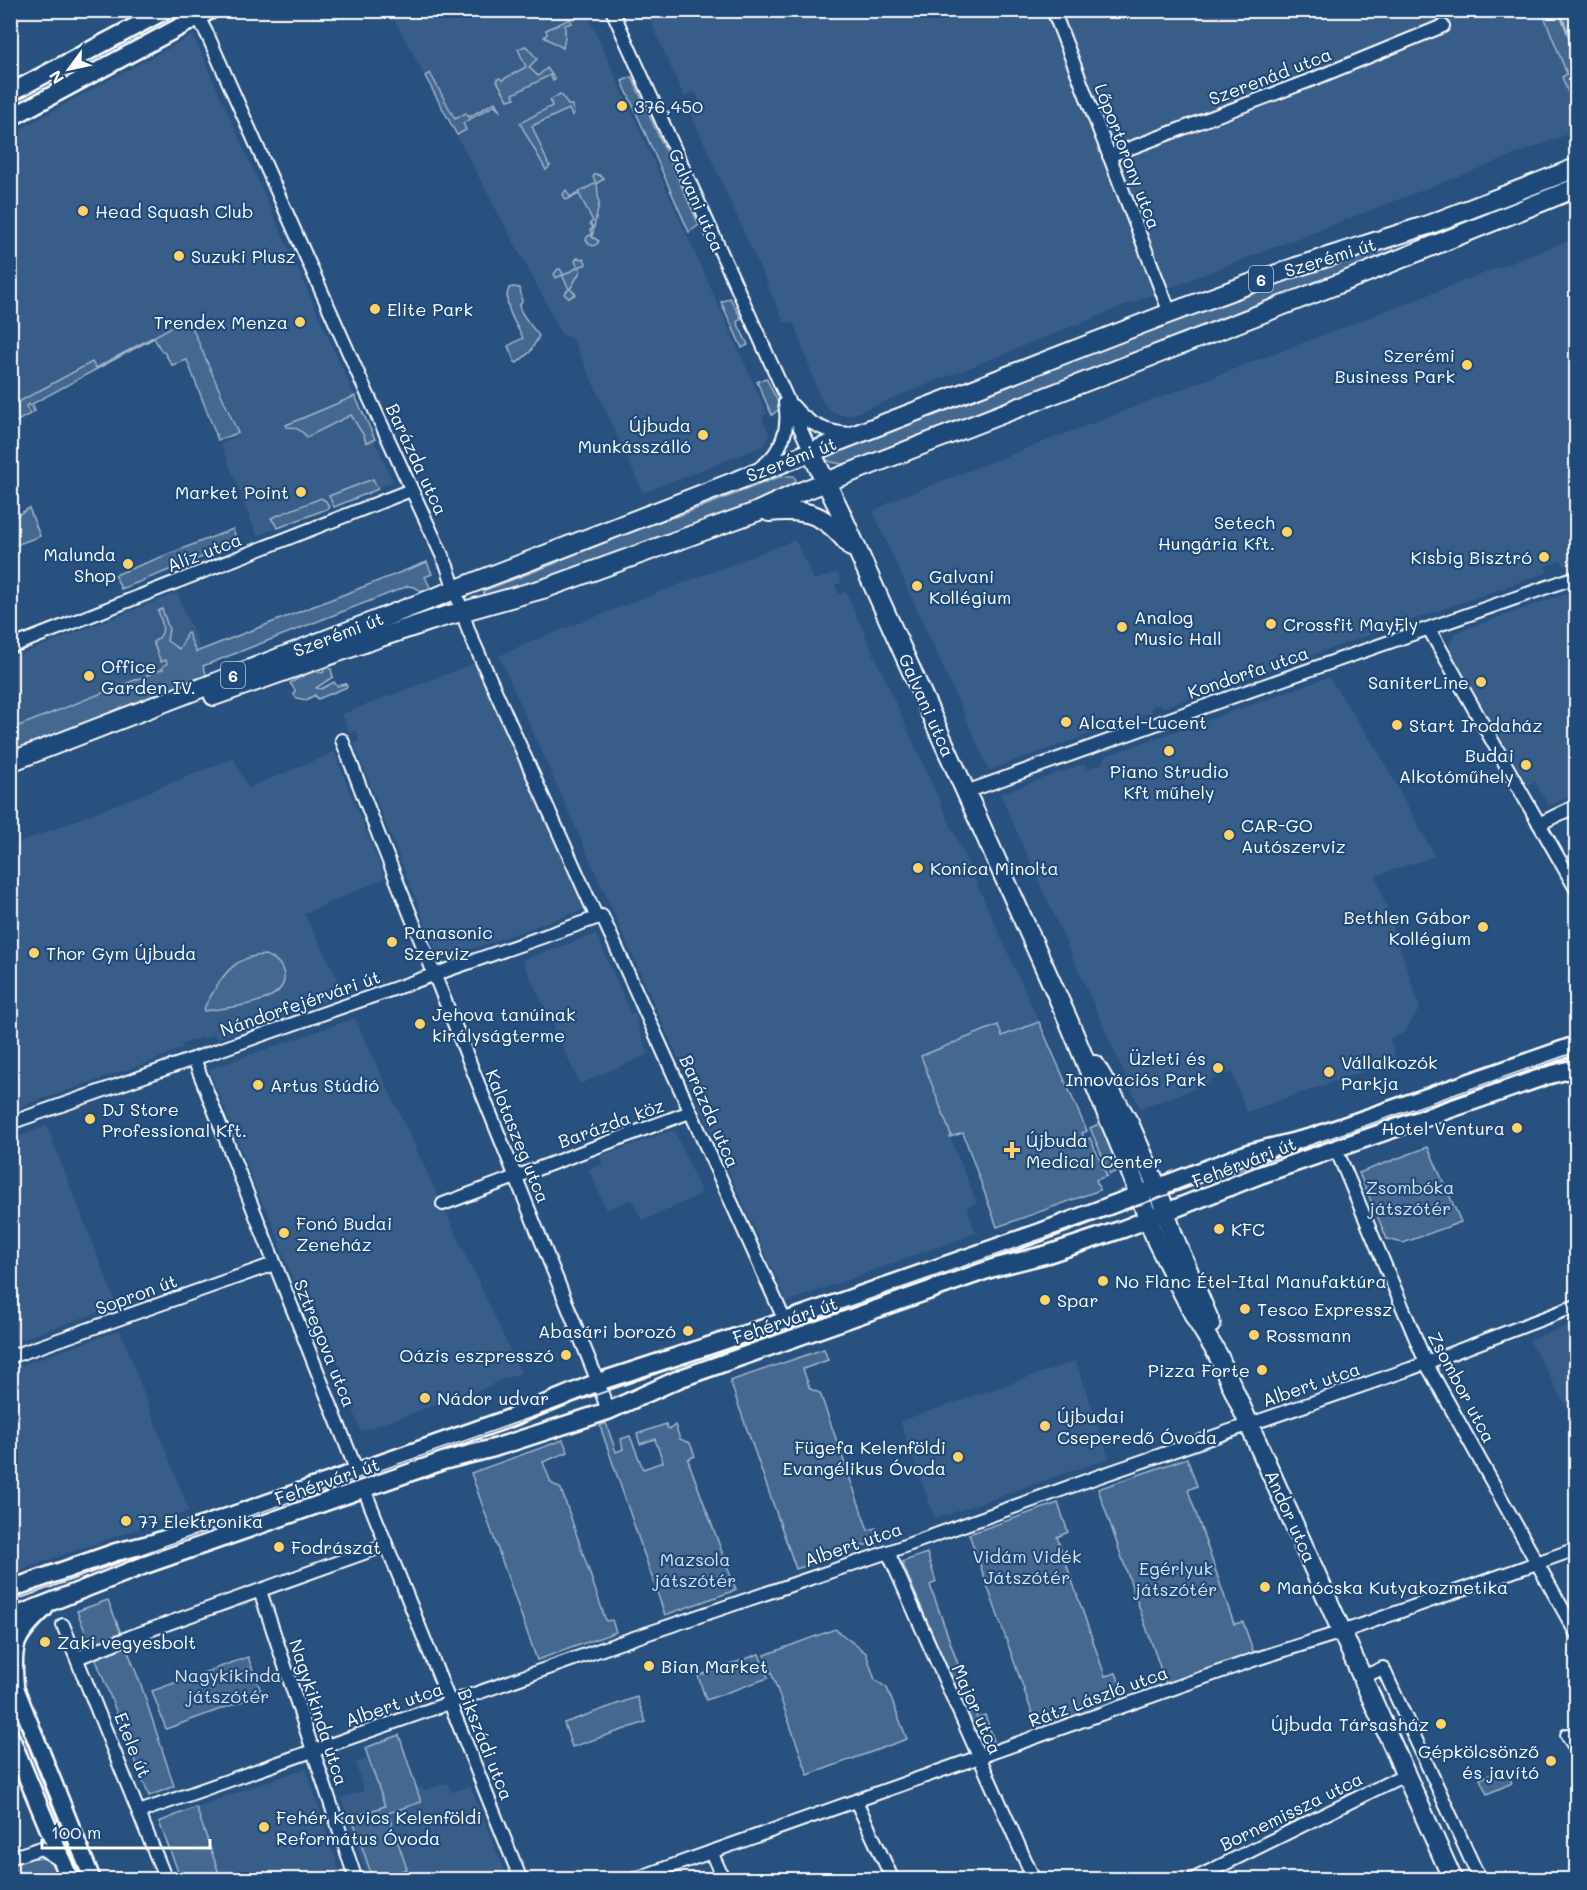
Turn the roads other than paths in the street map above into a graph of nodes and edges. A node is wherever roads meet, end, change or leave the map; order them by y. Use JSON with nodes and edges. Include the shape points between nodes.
{"nodes":[{"id":1,"x":166,"y":10,"type":"edge"},
{"id":2,"x":612,"y":10,"type":"edge"},
{"id":3,"x":1053,"y":10,"type":"edge"},
{"id":4,"x":201,"y":13,"type":"edge"},
{"id":5,"x":1443,"y":26,"type":"dead end"},
{"id":6,"x":10,"y":93,"type":"edge"},
{"id":7,"x":10,"y":118,"type":"edge"},
{"id":8,"x":1109,"y":156,"type":"junction"},
{"id":9,"x":1576,"y":168,"type":"edge"},
{"id":10,"x":1576,"y":188,"type":"edge"},
{"id":11,"x":1170,"y":314,"type":"junction"},
{"id":12,"x":782,"y":390,"type":"junction"},
{"id":13,"x":856,"y":435,"type":"junction"},
{"id":14,"x":811,"y":452,"type":"junction"},
{"id":15,"x":750,"y":475,"type":"junction"},
{"id":16,"x":827,"y":482,"type":"junction"},
{"id":17,"x":411,"y":490,"type":"junction"},
{"id":18,"x":756,"y":512,"type":"junction"},
{"id":19,"x":863,"y":563,"type":"junction"},
{"id":20,"x":1576,"y":577,"type":"edge"},
{"id":21,"x":455,"y":589,"type":"junction"},
{"id":22,"x":462,"y":612,"type":"junction"},
{"id":23,"x":1429,"y":629,"type":"junction"},
{"id":24,"x":10,"y":647,"type":"edge"},
{"id":25,"x":342,"y":740,"type":"dead end"},
{"id":26,"x":10,"y":762,"type":"edge"},
{"id":27,"x":10,"y":775,"type":"edge"},
{"id":28,"x":966,"y":792,"type":"junction"},
{"id":29,"x":1576,"y":806,"type":"edge"},
{"id":30,"x":1539,"y":824,"type":"junction"},
{"id":31,"x":1576,"y":889,"type":"edge"},
{"id":32,"x":599,"y":917,"type":"junction"},
{"id":33,"x":435,"y":975,"type":"junction"},
{"id":34,"x":1069,"y":1022,"type":"junction"},
{"id":35,"x":1576,"y":1045,"type":"edge"},
{"id":36,"x":194,"y":1059,"type":"junction"},
{"id":37,"x":1576,"y":1068,"type":"edge"},
{"id":38,"x":690,"y":1112,"type":"junction"},
{"id":39,"x":10,"y":1123,"type":"edge"},
{"id":40,"x":1336,"y":1149,"type":"junction"},
{"id":41,"x":515,"y":1178,"type":"junction"},
{"id":42,"x":1157,"y":1187,"type":"junction"},
{"id":43,"x":1138,"y":1193,"type":"junction"},
{"id":44,"x":443,"y":1204,"type":"dead end"},
{"id":45,"x":1166,"y":1212,"type":"junction"},
{"id":46,"x":1148,"y":1219,"type":"junction"},
{"id":47,"x":274,"y":1264,"type":"junction"},
{"id":48,"x":1576,"y":1306,"type":"edge"},
{"id":49,"x":785,"y":1321,"type":"junction"},
{"id":50,"x":1218,"y":1355,"type":"junction"},
{"id":51,"x":10,"y":1357,"type":"edge"},
{"id":52,"x":1426,"y":1363,"type":"junction"},
{"id":53,"x":598,"y":1382,"type":"junction"},
{"id":54,"x":608,"y":1411,"type":"junction"},
{"id":55,"x":1249,"y":1424,"type":"junction"},
{"id":56,"x":357,"y":1472,"type":"junction"},
{"id":57,"x":364,"y":1489,"type":"junction"},
{"id":58,"x":386,"y":1545,"type":"junction"},
{"id":59,"x":1576,"y":1549,"type":"edge"},
{"id":60,"x":888,"y":1552,"type":"junction"},
{"id":61,"x":1538,"y":1563,"type":"junction"},
{"id":62,"x":10,"y":1589,"type":"edge"},
{"id":63,"x":260,"y":1591,"type":"junction"},
{"id":64,"x":51,"y":1603,"type":"junction"},
{"id":65,"x":10,"y":1618,"type":"edge"},
{"id":66,"x":63,"y":1625,"type":"dead end"},
{"id":67,"x":1342,"y":1632,"type":"junction"},
{"id":68,"x":1576,"y":1633,"type":"edge"},
{"id":69,"x":77,"y":1658,"type":"junction"},
{"id":70,"x":1363,"y":1677,"type":"junction"},
{"id":71,"x":13,"y":1682,"type":"edge"},
{"id":72,"x":451,"y":1704,"type":"junction"},
{"id":73,"x":1567,"y":1735,"type":"dead end"},
{"id":74,"x":10,"y":1736,"type":"edge"},
{"id":75,"x":1576,"y":1749,"type":"edge"},
{"id":76,"x":313,"y":1751,"type":"junction"},
{"id":77,"x":978,"y":1757,"type":"junction"},
{"id":78,"x":1406,"y":1774,"type":"junction"},
{"id":79,"x":856,"y":1801,"type":"junction"},
{"id":80,"x":139,"y":1812,"type":"junction"},
{"id":81,"x":44,"y":1817,"type":"junction"},
{"id":82,"x":41,"y":1848,"type":"junction"},
{"id":83,"x":711,"y":1852,"type":"junction"},
{"id":84,"x":10,"y":1858,"type":"edge"},
{"id":85,"x":64,"y":1863,"type":"junction"},
{"id":86,"x":70,"y":1880,"type":"edge"},
{"id":87,"x":92,"y":1880,"type":"edge"},
{"id":88,"x":166,"y":1880,"type":"edge"},
{"id":89,"x":356,"y":1880,"type":"edge"},
{"id":90,"x":521,"y":1880,"type":"edge"},
{"id":91,"x":632,"y":1880,"type":"edge"},
{"id":92,"x":724,"y":1880,"type":"edge"},
{"id":93,"x":893,"y":1880,"type":"edge"},
{"id":94,"x":1034,"y":1880,"type":"edge"},
{"id":95,"x":1192,"y":1880,"type":"edge"},
{"id":96,"x":1453,"y":1880,"type":"edge"},
{"id":97,"x":1480,"y":1880,"type":"edge"}],
"edges":[{"from":1,"to":6,"type":"street"},
{"from":2,"to":12,"type":"street","name":"Galvani utca"},
{"from":3,"to":8,"type":"street","name":"Lőportorony utca"},
{"from":4,"to":7,"type":"street"},
{"from":4,"to":17,"type":"street","name":"Barázda utca"},
{"from":5,"to":8,"type":"street","name":"Szerenád utca"},
{"from":8,"to":11,"type":"street","name":"Lőportorony utca"},
{"from":9,"to":11,"type":"main road","name":"Szerémi út","number":"6","via":[[1428,225],[1296,267]]},
{"from":10,"to":16,"type":"main road","name":"Szerémi út","number":"6","via":[[1327,289]]},
{"from":11,"to":13,"type":"main road","name":"Szerémi út","number":"6"},
{"from":12,"to":13,"type":"street","name":"Galvani utca","via":[[812,424]]},
{"from":12,"to":14,"type":"street","name":"Galvani utca"},
{"from":12,"to":15,"type":"street","name":"Galvani utca","via":[[787,413],[781,446],[771,460]]},
{"from":13,"to":14,"type":"main road","name":"Szerémi út","number":"6"},
{"from":14,"to":15,"type":"main road","name":"Szerémi út","number":"6"},
{"from":14,"to":16,"type":"main road","name":"Galvani utca"},
{"from":15,"to":21,"type":"main road","name":"Szerémi út","number":"6"},
{"from":16,"to":18,"type":"main road","name":"Szerémi út","number":"6"},
{"from":16,"to":19,"type":"main road","name":"Galvani utca"},
{"from":17,"to":21,"type":"street","name":"Barázda utca"},
{"from":17,"to":24,"type":"street","name":"Alíz utca"},
{"from":18,"to":19,"type":"main road","via":[[794,510],[818,516]]},
{"from":18,"to":22,"type":"main road","name":"Szerémi út","number":"6","via":[[546,588]]},
{"from":19,"to":28,"type":"main road","name":"Galvani utca"},
{"from":20,"to":23,"type":"street","name":"Kondorfa utca"},
{"from":21,"to":22,"type":"street","name":"Barázda utca"},
{"from":21,"to":26,"type":"main road","name":"Szerémi út","number":"6"},
{"from":22,"to":27,"type":"main road","name":"Szerémi út","number":"6","via":[[240,686]]},
{"from":22,"to":32,"type":"street","name":"Barázda utca"},
{"from":23,"to":28,"type":"street","name":"Kondorfa utca"},
{"from":23,"to":30,"type":"street"},
{"from":25,"to":33,"type":"street","name":"Kalotaszeg utca"},
{"from":28,"to":34,"type":"main road","name":"Galvani utca"},
{"from":29,"to":30,"type":"street"},
{"from":30,"to":31,"type":"street"},
{"from":32,"to":33,"type":"street","name":"Nándorfejérvári út"},
{"from":32,"to":38,"type":"street","name":"Barázda utca"},
{"from":33,"to":36,"type":"street","name":"Nándorfejérvári út"},
{"from":33,"to":41,"type":"street","name":"Kalotaszeg utca"},
{"from":34,"to":42,"type":"main road","name":"Galvani utca","via":[[1129,1123]]},
{"from":34,"to":43,"type":"main road","name":"Galvani utca"},
{"from":35,"to":42,"type":"street","name":"Fehérvári út"},
{"from":36,"to":39,"type":"street","name":"Nándorfejérvári út"},
{"from":36,"to":47,"type":"street","name":"Sztregova utca"},
{"from":37,"to":40,"type":"street","name":"Fehérvári út"},
{"from":38,"to":41,"type":"street","name":"Barázda köz"},
{"from":38,"to":49,"type":"street","name":"Barázda utca"},
{"from":40,"to":45,"type":"street","name":"Fehérvári út"},
{"from":40,"to":52,"type":"street","name":"Zsombor utca"},
{"from":41,"to":44,"type":"street","name":"Barázda köz"},
{"from":41,"to":53,"type":"street","name":"Kalotaszeg utca"},
{"from":42,"to":43,"type":"street","name":"Fehérvári út"},
{"from":42,"to":45,"type":"main road","name":"Andor utca"},
{"from":43,"to":46,"type":"main road","name":"Andor utca"},
{"from":43,"to":49,"type":"street","name":"Fehérvári út","via":[[1043,1231]]},
{"from":45,"to":46,"type":"street","name":"Fehérvári út"},
{"from":45,"to":50,"type":"main road","name":"Andor utca","via":[[1207,1314]]},
{"from":46,"to":50,"type":"main road","name":"Andor utca","via":[[1164,1257]]},
{"from":46,"to":54,"type":"street","name":"Fehérvári út","via":[[1048,1254],[993,1268],[692,1374]]},
{"from":47,"to":51,"type":"street","name":"Sopron út"},
{"from":47,"to":56,"type":"street","name":"Sztregova utca"},
{"from":48,"to":52,"type":"street","name":"Albert utca"},
{"from":49,"to":53,"type":"street","name":"Fehérvári út"},
{"from":50,"to":55,"type":"main road","name":"Andor utca"},
{"from":52,"to":55,"type":"street","name":"Albert utca"},
{"from":52,"to":61,"type":"street","name":"Zsombor utca"},
{"from":53,"to":54,"type":"street","name":"Kalotaszeg utca"},
{"from":53,"to":56,"type":"street","name":"Fehérvári út","via":[[513,1417]]},
{"from":54,"to":57,"type":"street","name":"Fehérvári út"},
{"from":55,"to":60,"type":"street","name":"Albert utca"},
{"from":55,"to":67,"type":"main road","name":"Andor utca"},
{"from":56,"to":62,"type":"street","name":"Fehérvári út"},
{"from":57,"to":58,"type":"street","name":"Bikszádi utca"},
{"from":57,"to":64,"type":"street","name":"Fehérvári út"},
{"from":58,"to":63,"type":"street"},
{"from":58,"to":72,"type":"street","name":"Bikszádi utca"},
{"from":59,"to":61,"type":"street","name":"Rátz László utca"},
{"from":60,"to":72,"type":"street","name":"Albert utca"},
{"from":60,"to":77,"type":"street","name":"Major utca"},
{"from":61,"to":67,"type":"street","name":"Rátz László utca"},
{"from":61,"to":68,"type":"street","name":"Zsombor utca"},
{"from":63,"to":69,"type":"street"},
{"from":63,"to":76,"type":"street","name":"Nagykikinda utca"},
{"from":64,"to":65,"type":"street","name":"Fehérvári út"},
{"from":64,"to":71,"type":"street","via":[[18,1638]]},
{"from":66,"to":69,"type":"street","name":"Etele út"},
{"from":67,"to":70,"type":"main road","name":"Andor utca"},
{"from":67,"to":77,"type":"street","name":"Rátz László utca"},
{"from":69,"to":80,"type":"street","name":"Etele út"},
{"from":70,"to":78,"type":"main road","name":"Andor utca"},
{"from":70,"to":97,"type":"street","via":[[1383,1668]]},
{"from":71,"to":87,"type":"street"},
{"from":72,"to":76,"type":"street","name":"Albert utca"},
{"from":72,"to":90,"type":"street","name":"Bikszádi utca"},
{"from":73,"to":75,"type":"street"},
{"from":74,"to":81,"type":"street"},
{"from":76,"to":80,"type":"street","name":"Albert utca"},
{"from":76,"to":89,"type":"street","name":"Nagykikinda utca"},
{"from":77,"to":79,"type":"street","name":"Rátz László utca"},
{"from":77,"to":94,"type":"street","name":"Major utca"},
{"from":78,"to":95,"type":"street","name":"Bornemissza utca"},
{"from":78,"to":96,"type":"main road","name":"Andor utca"},
{"from":79,"to":83,"type":"street","name":"Rátz László utca"},
{"from":79,"to":93,"type":"street"},
{"from":80,"to":88,"type":"street","name":"Etele út"},
{"from":81,"to":82,"type":"street"},
{"from":81,"to":85,"type":"street"},
{"from":82,"to":84,"type":"street"},
{"from":82,"to":85,"type":"street"},
{"from":83,"to":91,"type":"street","name":"Rátz László utca"},
{"from":83,"to":92,"type":"street"},
{"from":85,"to":86,"type":"street"}]}
